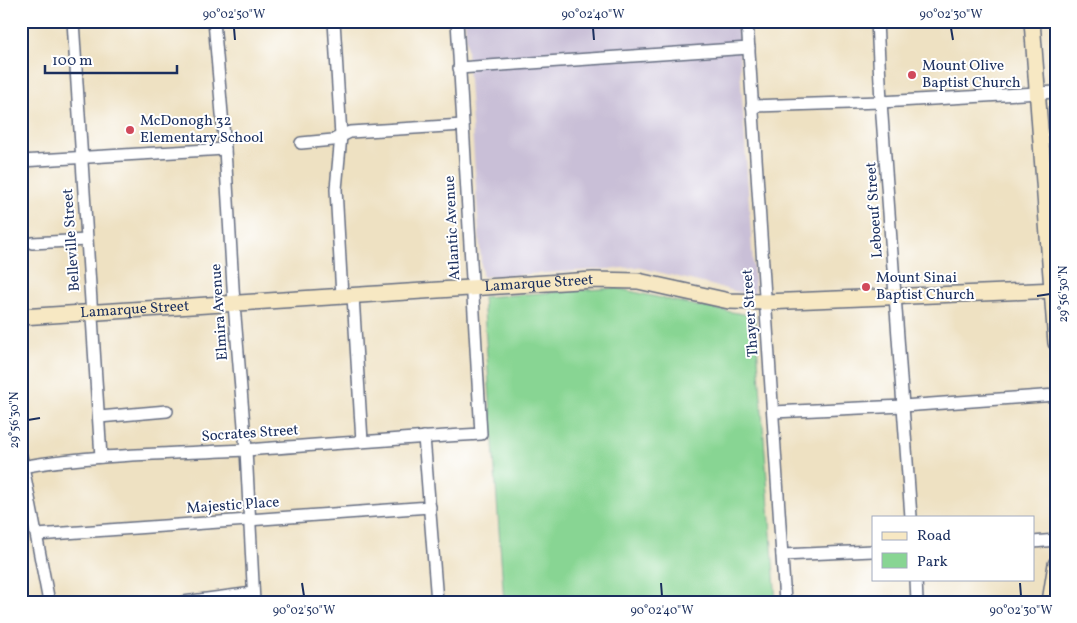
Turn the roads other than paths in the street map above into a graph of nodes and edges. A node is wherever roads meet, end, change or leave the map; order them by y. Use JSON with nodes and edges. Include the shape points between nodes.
{"nodes":[{"id":1,"x":73,"y":21,"type":"edge"},
{"id":2,"x":214,"y":21,"type":"edge"},
{"id":3,"x":334,"y":21,"type":"edge"},
{"id":4,"x":457,"y":21,"type":"edge"},
{"id":5,"x":747,"y":21,"type":"edge"},
{"id":6,"x":877,"y":21,"type":"edge"},
{"id":7,"x":1032,"y":21,"type":"edge"},
{"id":8,"x":749,"y":48,"type":"junction"},
{"id":9,"x":459,"y":68,"type":"junction"},
{"id":10,"x":1056,"y":92,"type":"edge"},
{"id":11,"x":1037,"y":93,"type":"junction"},
{"id":12,"x":881,"y":102,"type":"junction"},
{"id":13,"x":752,"y":106,"type":"junction"},
{"id":14,"x":463,"y":125,"type":"junction"},
{"id":15,"x":341,"y":136,"type":"junction"},
{"id":16,"x":301,"y":143,"type":"dead end"},
{"id":17,"x":225,"y":150,"type":"junction"},
{"id":18,"x":81,"y":156,"type":"junction"},
{"id":19,"x":21,"y":161,"type":"edge"},
{"id":20,"x":87,"y":240,"type":"junction"},
{"id":21,"x":32,"y":243,"type":"dead end"},
{"id":22,"x":1053,"y":248,"type":"edge"},
{"id":23,"x":472,"y":287,"type":"junction"},
{"id":24,"x":1054,"y":290,"type":"edge"},
{"id":25,"x":347,"y":296,"type":"junction"},
{"id":26,"x":896,"y":296,"type":"junction"},
{"id":27,"x":765,"y":302,"type":"junction"},
{"id":28,"x":234,"y":304,"type":"junction"},
{"id":29,"x":92,"y":313,"type":"junction"},
{"id":30,"x":21,"y":317,"type":"edge"},
{"id":31,"x":1056,"y":343,"type":"edge"},
{"id":32,"x":1056,"y":395,"type":"edge"},
{"id":33,"x":904,"y":406,"type":"junction"},
{"id":34,"x":167,"y":411,"type":"dead end"},
{"id":35,"x":773,"y":412,"type":"junction"},
{"id":36,"x":99,"y":417,"type":"junction"},
{"id":37,"x":481,"y":434,"type":"joint"},
{"id":38,"x":424,"y":437,"type":"junction"},
{"id":39,"x":362,"y":441,"type":"junction"},
{"id":40,"x":246,"y":450,"type":"junction"},
{"id":41,"x":101,"y":457,"type":"junction"},
{"id":42,"x":22,"y":463,"type":"edge"},
{"id":43,"x":430,"y":507,"type":"junction"},
{"id":44,"x":912,"y":516,"type":"edge"},
{"id":45,"x":250,"y":521,"type":"junction"},
{"id":46,"x":37,"y":535,"type":"junction"},
{"id":47,"x":1056,"y":540,"type":"edge"},
{"id":48,"x":1034,"y":542,"type":"edge"},
{"id":49,"x":872,"y":551,"type":"edge"},
{"id":50,"x":782,"y":555,"type":"junction"},
{"id":51,"x":1056,"y":564,"type":"edge"},
{"id":52,"x":916,"y":580,"type":"edge"},
{"id":53,"x":253,"y":597,"type":"edge"},
{"id":54,"x":49,"y":602,"type":"edge"},
{"id":55,"x":184,"y":602,"type":"edge"},
{"id":56,"x":437,"y":602,"type":"edge"},
{"id":57,"x":785,"y":602,"type":"edge"},
{"id":58,"x":917,"y":602,"type":"edge"},
{"id":59,"x":1050,"y":602,"type":"edge"}],
"edges":[{"from":1,"to":18,"type":"street","name":"Belleville Street"},
{"from":2,"to":17,"type":"street","name":"Elmira Avenue"},
{"from":3,"to":15,"type":"street"},
{"from":4,"to":9,"type":"street","name":"Atlantic Avenue"},
{"from":5,"to":8,"type":"street","name":"Thayer Street"},
{"from":6,"to":12,"type":"street","name":"Leboeuf Street"},
{"from":7,"to":11,"type":"street"},
{"from":8,"to":9,"type":"street"},
{"from":8,"to":13,"type":"street","name":"Thayer Street"},
{"from":9,"to":14,"type":"street","name":"Atlantic Avenue"},
{"from":10,"to":11,"type":"street"},
{"from":11,"to":12,"type":"street"},
{"from":11,"to":22,"type":"street"},
{"from":12,"to":13,"type":"street"},
{"from":12,"to":26,"type":"street","name":"Leboeuf Street"},
{"from":13,"to":27,"type":"street","name":"Thayer Street"},
{"from":14,"to":15,"type":"street","via":[[350,132]]},
{"from":14,"to":23,"type":"street","name":"Atlantic Avenue"},
{"from":15,"to":16,"type":"street","via":[[333,140]]},
{"from":15,"to":25,"type":"street","via":[[336,189]]},
{"from":17,"to":18,"type":"street"},
{"from":17,"to":28,"type":"street","name":"Elmira Avenue"},
{"from":18,"to":19,"type":"street"},
{"from":18,"to":20,"type":"street","name":"Belleville Street"},
{"from":20,"to":21,"type":"street"},
{"from":20,"to":29,"type":"street","name":"Belleville Street"},
{"from":22,"to":24,"type":"street"},
{"from":23,"to":25,"type":"street","name":"Lamarque Street"},
{"from":23,"to":27,"type":"street","name":"Lamarque Street","via":[[593,280],[638,281],[721,300]]},
{"from":23,"to":37,"type":"street","name":"Atlantic Avenue"},
{"from":24,"to":26,"type":"street","name":"Lamarque Street"},
{"from":24,"to":31,"type":"street"},
{"from":25,"to":28,"type":"street","name":"Lamarque Street"},
{"from":25,"to":39,"type":"street"},
{"from":26,"to":27,"type":"street","name":"Lamarque Street"},
{"from":26,"to":33,"type":"street","name":"Leboeuf Street"},
{"from":27,"to":35,"type":"street","name":"Thayer Street"},
{"from":28,"to":29,"type":"street","name":"Lamarque Street"},
{"from":28,"to":40,"type":"street","name":"Elmira Avenue"},
{"from":29,"to":30,"type":"street","name":"Lamarque Street"},
{"from":29,"to":36,"type":"street","name":"Belleville Street"},
{"from":32,"to":33,"type":"street"},
{"from":33,"to":35,"type":"street"},
{"from":33,"to":44,"type":"street","name":"Leboeuf Street"},
{"from":34,"to":36,"type":"street"},
{"from":35,"to":50,"type":"street","name":"Thayer Street"},
{"from":36,"to":41,"type":"street","name":"Belleville Street"},
{"from":37,"to":38,"type":"street","name":"Socrates Street"},
{"from":38,"to":39,"type":"street","name":"Socrates Street"},
{"from":38,"to":43,"type":"street"},
{"from":39,"to":40,"type":"street","name":"Socrates Street"},
{"from":40,"to":41,"type":"street","name":"Socrates Street"},
{"from":40,"to":45,"type":"street","name":"Elmira Avenue"},
{"from":41,"to":42,"type":"street","name":"Socrates Street"},
{"from":42,"to":46,"type":"street"},
{"from":43,"to":45,"type":"street","name":"Majestic Place"},
{"from":43,"to":56,"type":"street"},
{"from":45,"to":46,"type":"street","name":"Majestic Place"},
{"from":45,"to":53,"type":"street","name":"Elmira Avenue"},
{"from":46,"to":54,"type":"street"},
{"from":47,"to":48,"type":"street"},
{"from":49,"to":50,"type":"street"},
{"from":50,"to":57,"type":"street","name":"Thayer Street"},
{"from":51,"to":59,"type":"street"},
{"from":52,"to":58,"type":"street"},
{"from":53,"to":55,"type":"street"}]}
